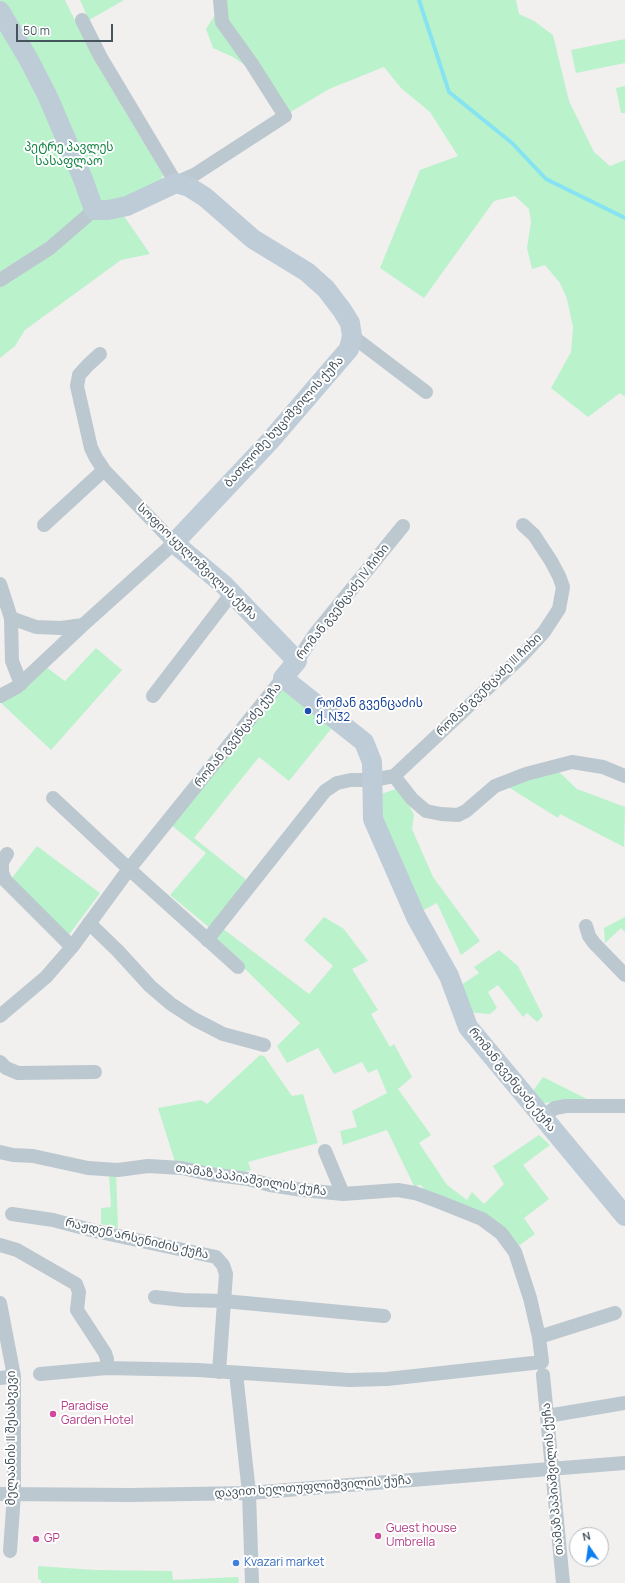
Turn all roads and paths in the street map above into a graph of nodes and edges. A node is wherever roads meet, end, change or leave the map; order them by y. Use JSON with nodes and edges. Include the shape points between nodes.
{"nodes":[{"id":1,"x":220,"y":0,"type":"edge"},
{"id":2,"x":0,"y":11,"type":"edge"},
{"id":3,"x":82,"y":20,"type":"dead end"},
{"id":4,"x":176,"y":183,"type":"junction"},
{"id":5,"x":94,"y":210,"type":"junction"},
{"id":6,"x":0,"y":280,"type":"edge"},
{"id":7,"x":352,"y":336,"type":"junction"},
{"id":8,"x":100,"y":354,"type":"dead end"},
{"id":9,"x":426,"y":392,"type":"dead end"},
{"id":10,"x":104,"y":470,"type":"junction"},
{"id":11,"x":44,"y":525,"type":"dead end"},
{"id":12,"x":523,"y":525,"type":"dead end"},
{"id":13,"x":403,"y":526,"type":"dead end"},
{"id":14,"x":174,"y":543,"type":"junction"},
{"id":15,"x":1,"y":592,"type":"edge"},
{"id":16,"x":232,"y":593,"type":"junction"},
{"id":17,"x":11,"y":618,"type":"junction"},
{"id":18,"x":83,"y":625,"type":"junction"},
{"id":19,"x":297,"y":661,"type":"junction"},
{"id":20,"x":283,"y":678,"type":"junction"},
{"id":21,"x":21,"y":684,"type":"junction"},
{"id":22,"x":0,"y":696,"type":"edge"},
{"id":23,"x":154,"y":696,"type":"dead end"},
{"id":24,"x":394,"y":776,"type":"junction"},
{"id":25,"x":625,"y":776,"type":"edge"},
{"id":26,"x":373,"y":780,"type":"junction"},
{"id":27,"x":53,"y":798,"type":"dead end"},
{"id":28,"x":7,"y":854,"type":"dead end"},
{"id":29,"x":129,"y":869,"type":"junction"},
{"id":30,"x":89,"y":923,"type":"junction"},
{"id":31,"x":586,"y":926,"type":"dead end"},
{"id":32,"x":207,"y":940,"type":"junction"},
{"id":33,"x":72,"y":947,"type":"junction"},
{"id":34,"x":238,"y":967,"type":"dead end"},
{"id":35,"x":625,"y":975,"type":"edge"},
{"id":36,"x":0,"y":1016,"type":"edge"},
{"id":37,"x":264,"y":1045,"type":"dead end"},
{"id":38,"x":0,"y":1062,"type":"edge"},
{"id":39,"x":95,"y":1072,"type":"dead end"},
{"id":40,"x":625,"y":1106,"type":"edge"},
{"id":41,"x":542,"y":1117,"type":"junction"},
{"id":42,"x":324,"y":1151,"type":"dead end"},
{"id":43,"x":0,"y":1152,"type":"edge"},
{"id":44,"x":343,"y":1194,"type":"junction"},
{"id":45,"x":12,"y":1214,"type":"dead end"},
{"id":46,"x":625,"y":1216,"type":"edge"},
{"id":47,"x":0,"y":1245,"type":"edge"},
{"id":48,"x":155,"y":1297,"type":"dead end"},
{"id":49,"x":224,"y":1301,"type":"junction"},
{"id":50,"x":0,"y":1303,"type":"edge"},
{"id":51,"x":615,"y":1313,"type":"dead end"},
{"id":52,"x":384,"y":1316,"type":"dead end"},
{"id":53,"x":539,"y":1337,"type":"junction"},
{"id":54,"x":107,"y":1368,"type":"junction"},
{"id":55,"x":543,"y":1369,"type":"junction"},
{"id":56,"x":219,"y":1372,"type":"junction"},
{"id":57,"x":236,"y":1373,"type":"junction"},
{"id":58,"x":40,"y":1374,"type":"dead end"},
{"id":59,"x":14,"y":1376,"type":"junction"},
{"id":60,"x":0,"y":1378,"type":"edge"},
{"id":61,"x":625,"y":1403,"type":"edge"},
{"id":62,"x":547,"y":1416,"type":"junction"},
{"id":63,"x":625,"y":1463,"type":"edge"},
{"id":64,"x":552,"y":1468,"type":"junction"},
{"id":65,"x":249,"y":1493,"type":"junction"},
{"id":66,"x":7,"y":1494,"type":"edge"},
{"id":67,"x":10,"y":1550,"type":"dead end"},
{"id":68,"x":252,"y":1583,"type":"edge"},
{"id":69,"x":563,"y":1583,"type":"edge"}],
"edges":[{"from":1,"to":4,"type":"street","via":[[222,22],[285,116],[194,175]]},
{"from":2,"to":5,"type":"street","via":[[48,97]]},
{"from":3,"to":4,"type":"street","via":[[100,56]]},
{"from":4,"to":5,"type":"street","via":[[127,206]]},
{"from":4,"to":7,"type":"street","via":[[189,187],[205,197],[253,239],[307,272],[322,285],[350,323]]},
{"from":5,"to":6,"type":"street","via":[[50,248]]},
{"from":7,"to":9,"type":"street"},
{"from":7,"to":14,"type":"street","name":"ბათლომე ხუციშვილის ქუჩა","via":[[349,349],[344,355],[270,441]]},
{"from":8,"to":10,"type":"street","name":"სოფიო ყულოშვილის ქუჩა","via":[[79,376],[77,386],[91,448]]},
{"from":10,"to":11,"type":"street"},
{"from":10,"to":14,"type":"street","name":"სოფიო ყულოშვილის ქუჩა"},
{"from":12,"to":24,"type":"street","name":"რომან გვენცაძე III ჩიხი","via":[[534,535],[559,576],[562,587],[559,609],[544,632],[520,658]]},
{"from":13,"to":19,"type":"street","name":"რომან გვენცაძე IV ჩიხი","via":[[315,634]]},
{"from":14,"to":16,"type":"street","name":"სოფიო ყულოშვილის ქუჩა"},
{"from":14,"to":18,"type":"street","name":"ბათლომე ხუციშვილის ქუჩა"},
{"from":15,"to":17,"type":"street"},
{"from":16,"to":19,"type":"street","name":"სოფიო ყულოშვილის ქუჩა"},
{"from":16,"to":23,"type":"street"},
{"from":17,"to":18,"type":"street","via":[[36,627],[61,628]]},
{"from":17,"to":21,"type":"street","via":[[12,661]]},
{"from":18,"to":21,"type":"street","name":"ბათლომე ხუციშვილის ქუჩა"},
{"from":19,"to":20,"type":"street","name":"რომან გვენცაძე IV ჩიხი"},
{"from":20,"to":26,"type":"street","name":"რომან გვენცაძე ქუჩა","via":[[364,742],[372,762]]},
{"from":20,"to":29,"type":"street","name":"რომან გვენცაძე ქუჩა"},
{"from":21,"to":22,"type":"street","name":"ბათლომე ხუციშვილის ქუჩა"},
{"from":24,"to":25,"type":"street","via":[[412,799],[426,811],[458,815],[495,786],[526,774],[572,762],[603,767]]},
{"from":24,"to":26,"type":"street"},
{"from":26,"to":32,"type":"street","via":[[337,783],[324,791]]},
{"from":26,"to":41,"type":"street","name":"რომან გვენცაძე ქუჩა","via":[[373,819],[416,917],[449,976],[468,1027]]},
{"from":27,"to":29,"type":"street"},
{"from":28,"to":33,"type":"street","via":[[2,862],[2,872],[6,880]]},
{"from":29,"to":30,"type":"street","name":"რომან გვენცაძე ქუჩა"},
{"from":29,"to":32,"type":"street"},
{"from":30,"to":33,"type":"street","name":"რომან გვენცაძე ქუჩა"},
{"from":30,"to":37,"type":"street","via":[[171,1004],[223,1034]]},
{"from":31,"to":35,"type":"street","via":[[594,943]]},
{"from":32,"to":34,"type":"street"},
{"from":33,"to":36,"type":"street","name":"რომან გვენცაძე ქუჩა","via":[[46,977]]},
{"from":38,"to":39,"type":"street","via":[[18,1073]]},
{"from":40,"to":41,"type":"street","via":[[566,1106],[555,1108]]},
{"from":41,"to":46,"type":"street","name":"რომან გვენცაძე ქუჩა"},
{"from":42,"to":44,"type":"street"},
{"from":43,"to":44,"type":"street","name":"თამაზ პაპიაშვილის ქუჩა","via":[[88,1168],[182,1168],[270,1185]]},
{"from":44,"to":53,"type":"street","name":"თამაზ პაპიაშვილის ქუჩა","via":[[398,1190],[414,1193],[482,1219],[501,1233],[515,1252]]},
{"from":45,"to":49,"type":"street","name":"რაჟდენ არსენიძის ქუჩა","via":[[53,1220],[216,1257],[226,1274]]},
{"from":47,"to":54,"type":"street","via":[[17,1250],[76,1284],[79,1292],[77,1310],[104,1353]]},
{"from":48,"to":49,"type":"street"},
{"from":49,"to":52,"type":"street"},
{"from":49,"to":56,"type":"street","name":"რაჟდენ არსენიძის ქუჩა"},
{"from":50,"to":59,"type":"street","name":"მელაანის II შესახვევი"},
{"from":51,"to":53,"type":"street"},
{"from":53,"to":55,"type":"street","name":"თამაზ პაპიაშვილის ქუჩა"},
{"from":54,"to":56,"type":"street"},
{"from":54,"to":58,"type":"street"},
{"from":55,"to":57,"type":"street","via":[[349,1380]]},
{"from":55,"to":62,"type":"street","name":"თამაზ პაპიაშვილის ქუჩა"},
{"from":56,"to":57,"type":"street"},
{"from":57,"to":65,"type":"street"},
{"from":59,"to":60,"type":"street"},
{"from":59,"to":66,"type":"street","name":"მელაანის II შესახვევი"},
{"from":61,"to":62,"type":"street"},
{"from":62,"to":64,"type":"street","name":"თამაზ პაპიაშვილის ქუჩა"},
{"from":63,"to":64,"type":"street","name":"დავით ხელთუფლიშვილის ქუჩა"},
{"from":64,"to":65,"type":"street","name":"დავით ხელთუფლიშვილის ქუჩა"},
{"from":64,"to":69,"type":"street","name":"თამაზ პაპიაშვილის ქუჩა"},
{"from":65,"to":66,"type":"street","name":"დავით ხელთუფლიშვილის ქუჩა"},
{"from":65,"to":68,"type":"street"},
{"from":66,"to":67,"type":"street","name":"მელაანის II შესახვევი"}]}
